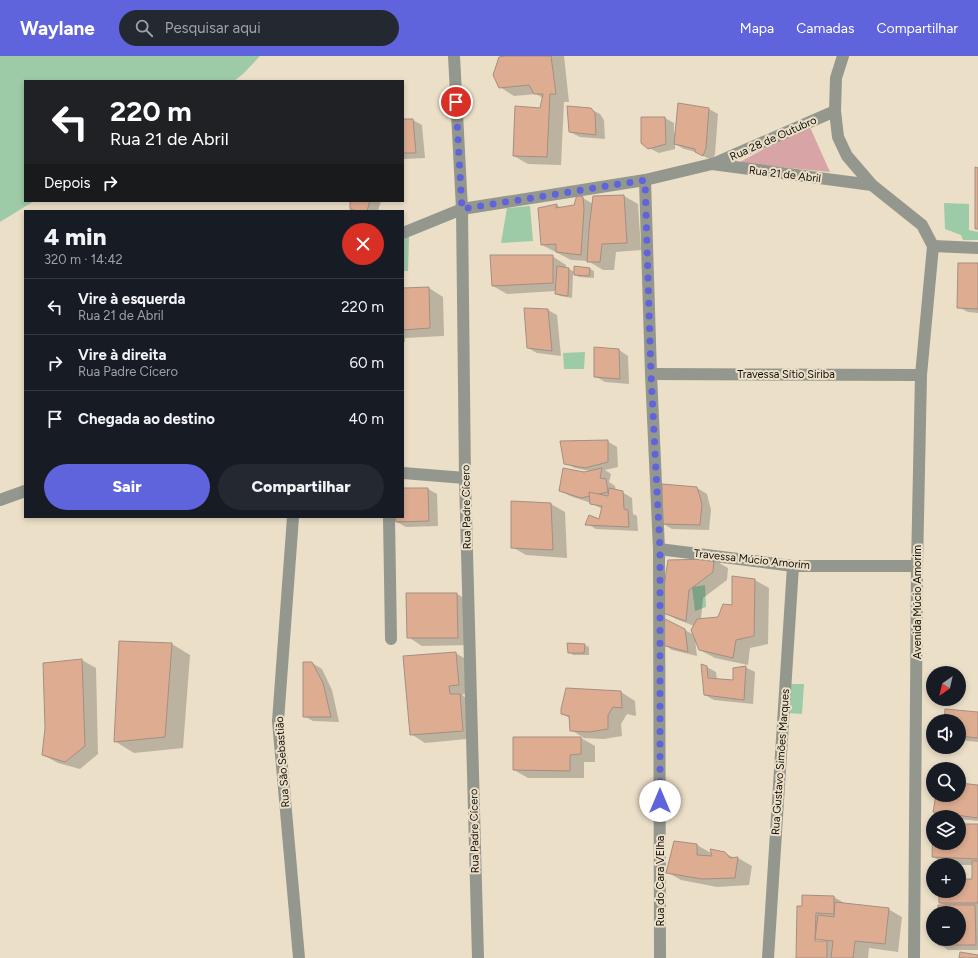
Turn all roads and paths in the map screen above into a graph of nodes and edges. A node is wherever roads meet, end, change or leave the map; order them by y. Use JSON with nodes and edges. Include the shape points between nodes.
{"nodes":[{"id":1,"x":454,"y":56,"type":"edge"},
{"id":2,"x":844,"y":56,"type":"edge"},
{"id":3,"x":835,"y":111,"type":"junction"},
{"id":4,"x":712,"y":164,"type":"junction"},
{"id":5,"x":645,"y":180,"type":"junction"},
{"id":6,"x":872,"y":185,"type":"junction"},
{"id":7,"x":462,"y":209,"type":"junction"},
{"id":8,"x":404,"y":233,"type":"edge"},
{"id":9,"x":933,"y":246,"type":"junction"},
{"id":10,"x":978,"y":248,"type":"edge"},
{"id":11,"x":651,"y":374,"type":"junction"},
{"id":12,"x":921,"y":375,"type":"junction"},
{"id":13,"x":404,"y":473,"type":"edge"},
{"id":14,"x":465,"y":478,"type":"junction"},
{"id":15,"x":24,"y":491,"type":"edge"},
{"id":16,"x":0,"y":500,"type":"edge"},
{"id":17,"x":293,"y":518,"type":"edge"},
{"id":18,"x":389,"y":518,"type":"edge"},
{"id":19,"x":660,"y":549,"type":"junction"},
{"id":20,"x":793,"y":566,"type":"junction"},
{"id":21,"x":917,"y":566,"type":"junction"},
{"id":22,"x":391,"y":639,"type":"dead end"},
{"id":23,"x":299,"y":958,"type":"edge"},
{"id":24,"x":478,"y":958,"type":"edge"},
{"id":25,"x":660,"y":958,"type":"edge"},
{"id":26,"x":768,"y":958,"type":"edge"},
{"id":27,"x":914,"y":958,"type":"edge"}],
"edges":[{"from":1,"to":7,"type":"street","name":"Rua Padre Cícero"},
{"from":2,"to":3,"type":"street","via":[[836,78]]},
{"from":3,"to":4,"type":"street","name":"Rua 28 de Outubro"},
{"from":3,"to":6,"type":"street","via":[[838,137],[847,156]]},
{"from":4,"to":5,"type":"street","name":"Rua 21 de Abril"},
{"from":4,"to":6,"type":"street","name":"Rua 21 de Abril"},
{"from":5,"to":7,"type":"street","name":"Rua 21 de Abril"},
{"from":5,"to":11,"type":"street","name":"Rua do Cara VElha"},
{"from":6,"to":9,"type":"street","via":[[922,225]]},
{"from":7,"to":8,"type":"street","name":"Rua 21 de Abril"},
{"from":7,"to":14,"type":"street","name":"Rua Padre Cícero"},
{"from":9,"to":10,"type":"street"},
{"from":9,"to":12,"type":"street","name":"Avenida Múcio Amorim"},
{"from":11,"to":12,"type":"street","name":"Travessa Sítio Siriba"},
{"from":11,"to":19,"type":"street","name":"Rua do Cara VElha"},
{"from":12,"to":21,"type":"street","name":"Avenida Múcio Amorim"},
{"from":13,"to":14,"type":"street"},
{"from":14,"to":24,"type":"street","name":"Rua Padre Cícero"},
{"from":15,"to":16,"type":"street"},
{"from":17,"to":23,"type":"street","name":"Rua São Sebastião","via":[[278,721]]},
{"from":18,"to":22,"type":"street"},
{"from":19,"to":20,"type":"street","name":"Travessa Múcio Amorim"},
{"from":19,"to":25,"type":"street","name":"Rua do Cara VElha"},
{"from":20,"to":21,"type":"street","name":"Travessa Múcio Amorim"},
{"from":20,"to":26,"type":"street","name":"Rua Gustavo Simões Marques"},
{"from":21,"to":27,"type":"street","name":"Avenida Múcio Amorim"}]}
